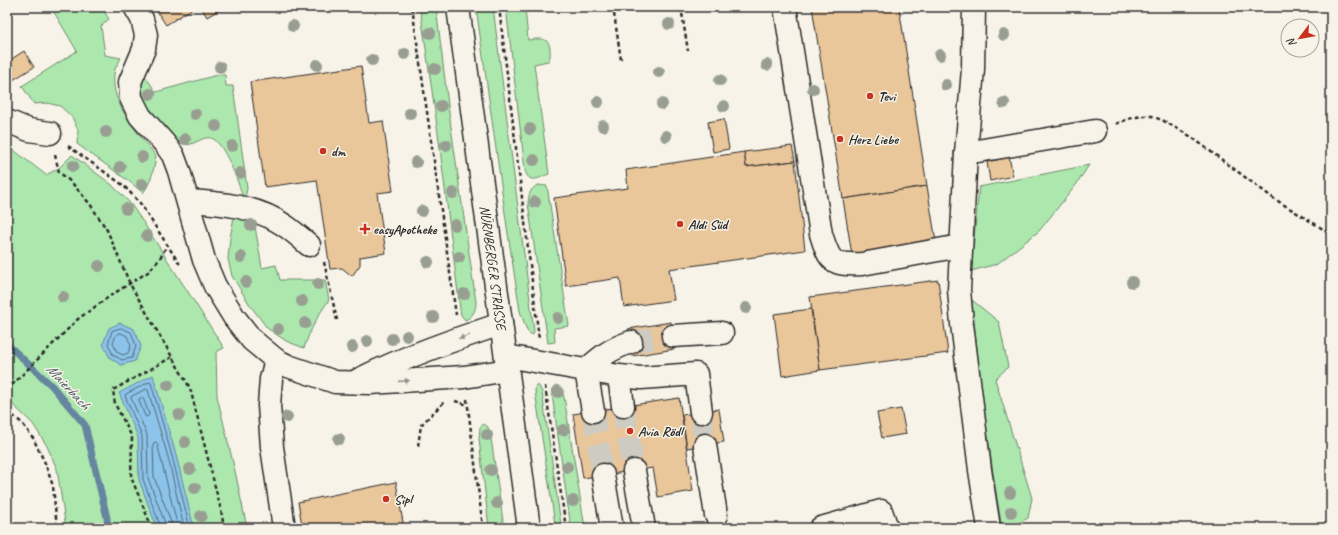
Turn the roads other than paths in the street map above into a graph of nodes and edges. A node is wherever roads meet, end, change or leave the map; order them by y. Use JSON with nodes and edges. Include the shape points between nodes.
{"nodes":[{"id":1,"x":135,"y":7,"type":"edge"},
{"id":2,"x":458,"y":7,"type":"edge"},
{"id":3,"x":785,"y":7,"type":"edge"},
{"id":4,"x":974,"y":7,"type":"edge"},
{"id":5,"x":7,"y":121,"type":"edge"},
{"id":6,"x":1095,"y":131,"type":"road end"},
{"id":7,"x":50,"y":133,"type":"road end"},
{"id":8,"x":966,"y":153,"type":"junction"},
{"id":9,"x":188,"y":201,"type":"junction"},
{"id":10,"x":309,"y":245,"type":"dead end"},
{"id":11,"x":960,"y":246,"type":"junction"},
{"id":12,"x":501,"y":324,"type":"junction"},
{"id":13,"x":722,"y":333,"type":"dead end"},
{"id":14,"x":673,"y":336,"type":"tunnel mouth"},
{"id":15,"x":631,"y":342,"type":"tunnel mouth"},
{"id":16,"x":276,"y":360,"type":"junction"},
{"id":17,"x":507,"y":363,"type":"junction"},
{"id":18,"x":586,"y":370,"type":"junction"},
{"id":19,"x":619,"y":376,"type":"junction"},
{"id":20,"x":352,"y":383,"type":"junction"},
{"id":21,"x":623,"y":406,"type":"tunnel mouth"},
{"id":22,"x":593,"y":411,"type":"tunnel mouth"},
{"id":23,"x":701,"y":412,"type":"tunnel mouth"},
{"id":24,"x":705,"y":445,"type":"tunnel mouth"},
{"id":25,"x":634,"y":470,"type":"tunnel mouth"},
{"id":26,"x":603,"y":475,"type":"tunnel mouth"},
{"id":27,"x":716,"y":515,"type":"dead end"},
{"id":28,"x":283,"y":521,"type":"dead end"},
{"id":29,"x":529,"y":528,"type":"edge"},
{"id":30,"x":612,"y":528,"type":"edge"},
{"id":31,"x":644,"y":528,"type":"edge"},
{"id":32,"x":821,"y":528,"type":"edge"},
{"id":33,"x":887,"y":528,"type":"edge"},
{"id":34,"x":989,"y":528,"type":"edge"}],
"edges":[{"from":1,"to":9,"type":"main road","via":[[142,19],[146,35],[144,49],[130,82],[131,98],[140,116],[173,155]]},
{"from":2,"to":12,"type":"main road","name":"NÜRNBERGER STRASSE"},
{"from":3,"to":11,"type":"main road","via":[[821,234],[830,258],[837,263],[862,264]]},
{"from":4,"to":8,"type":"main road","via":[[973,69]]},
{"from":5,"to":7,"type":"main road","via":[[28,130]]},
{"from":6,"to":8,"type":"main road"},
{"from":8,"to":11,"type":"main road"},
{"from":9,"to":10,"type":"main road","via":[[219,203],[265,215],[284,225]]},
{"from":9,"to":16,"type":"main road","via":[[204,260],[215,286],[252,340]]},
{"from":11,"to":34,"type":"main road","via":[[959,290],[962,324]]},
{"from":12,"to":17,"type":"main road","name":"NÜRNBERGER STRASSE"},
{"from":12,"to":20,"type":"main road","one_way":true,"via":[[382,368]]},
{"from":13,"to":14,"type":"main road"},
{"from":15,"to":18,"type":"main road","via":[[604,354]]},
{"from":16,"to":20,"type":"main road","via":[[318,378]]},
{"from":16,"to":28,"type":"main road","via":[[271,379],[269,406]]},
{"from":17,"to":18,"type":"main road","via":[[542,362]]},
{"from":20,"to":17,"type":"main road","one_way":true,"via":[[464,377]]},
{"from":17,"to":29,"type":"main road","name":"NÜRNBERGER STRASSE"},
{"from":18,"to":19,"type":"main road"},
{"from":18,"to":22,"type":"main road"},
{"from":19,"to":21,"type":"main road"},
{"from":19,"to":23,"type":"main road","via":[[641,378],[696,374]]},
{"from":24,"to":27,"type":"main road"},
{"from":25,"to":31,"type":"main road"},
{"from":26,"to":30,"type":"main road"},
{"from":32,"to":33,"type":"main road","via":[[881,511]]}]}
